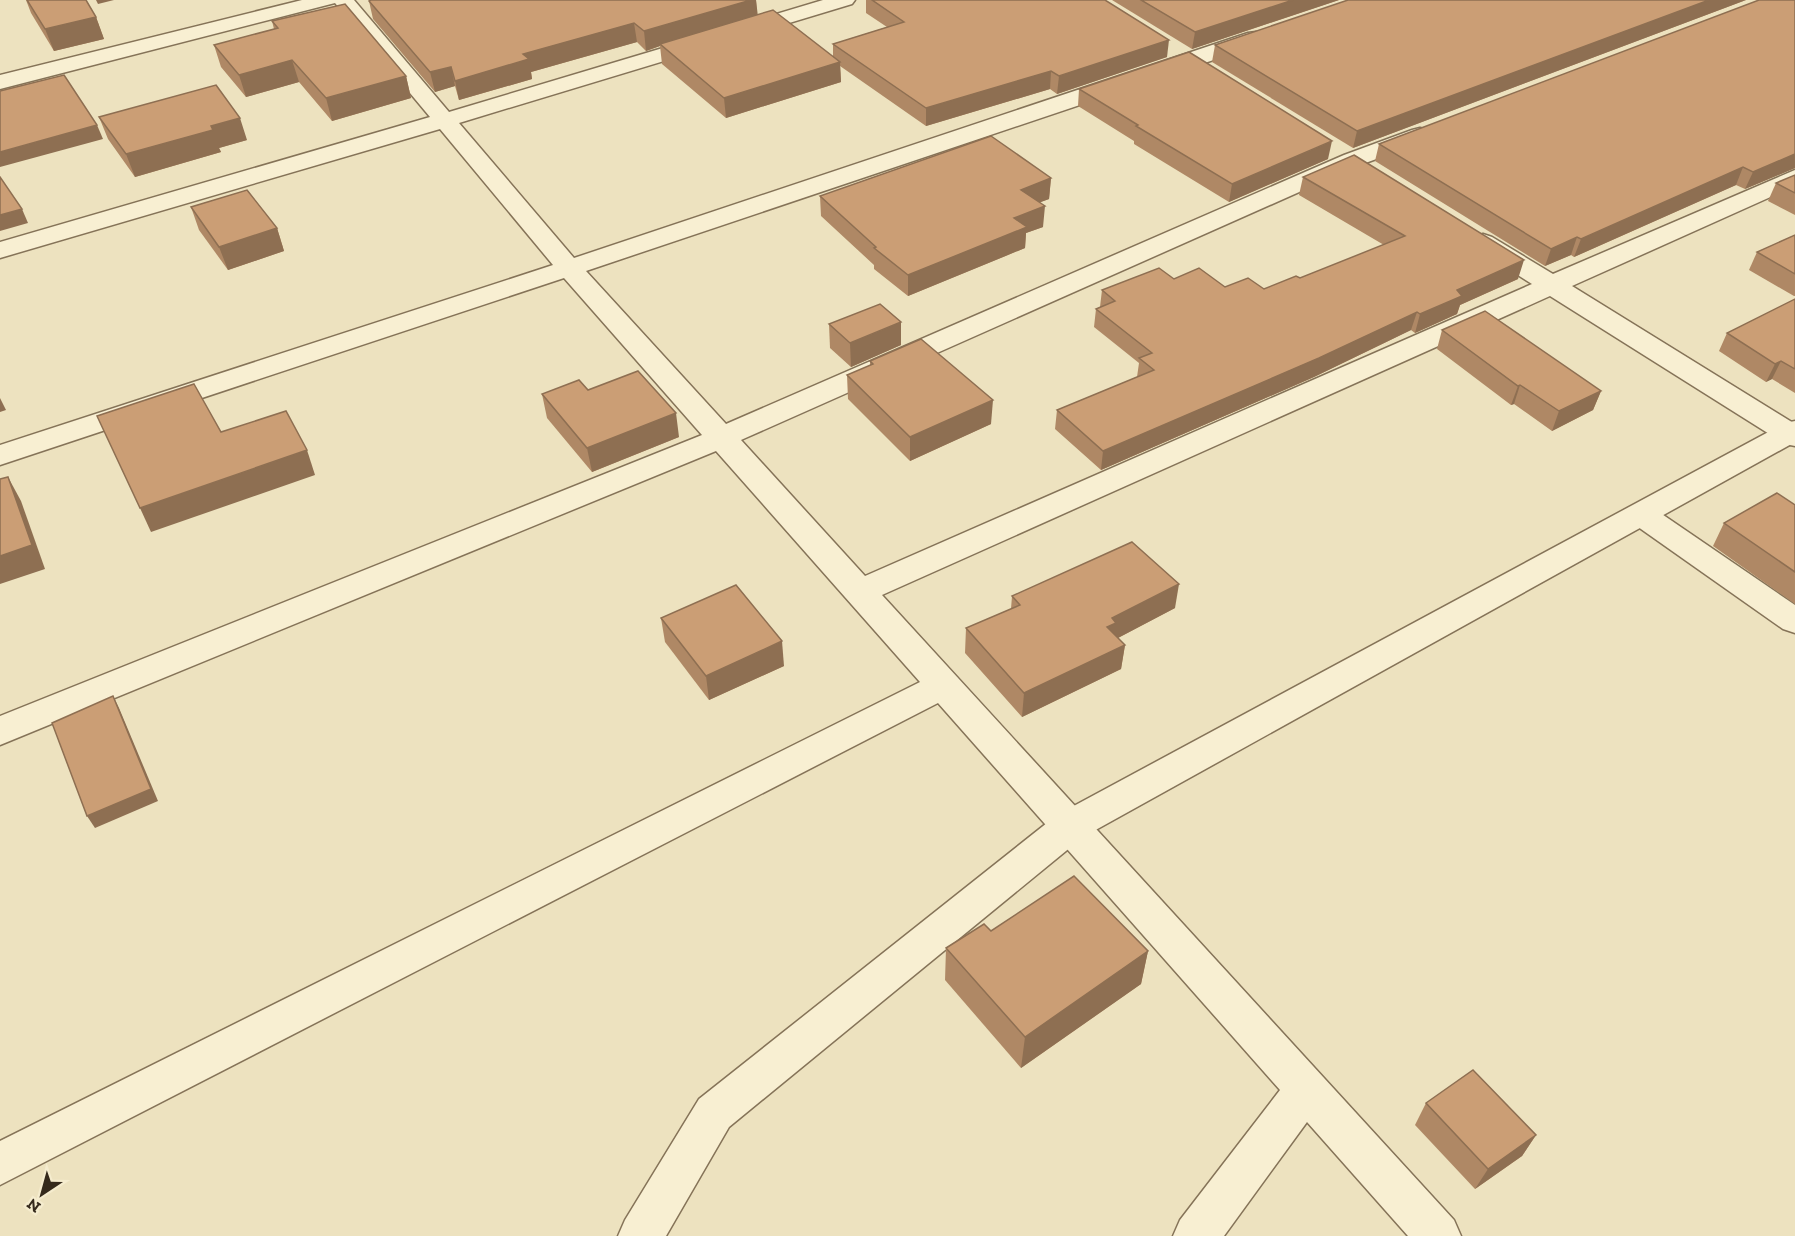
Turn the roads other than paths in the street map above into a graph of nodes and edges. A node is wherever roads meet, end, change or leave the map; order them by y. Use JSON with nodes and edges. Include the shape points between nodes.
{"nodes":[{"id":1,"x":327,"y":0,"type":"edge"},
{"id":2,"x":343,"y":0,"type":"edge"},
{"id":3,"x":845,"y":0,"type":"edge"},
{"id":4,"x":1278,"y":30,"type":"edge"},
{"id":5,"x":1162,"y":42,"type":"edge"},
{"id":6,"x":1191,"y":60,"type":"junction"},
{"id":7,"x":1221,"y":79,"type":"edge"},
{"id":8,"x":0,"y":82,"type":"edge"},
{"id":9,"x":446,"y":120,"type":"junction"},
{"id":10,"x":1440,"y":127,"type":"edge"},
{"id":11,"x":1795,"y":177,"type":"edge"},
{"id":12,"x":1462,"y":229,"type":"edge"},
{"id":13,"x":0,"y":250,"type":"edge"},
{"id":14,"x":569,"y":268,"type":"junction"},
{"id":15,"x":1551,"y":285,"type":"junction"},
{"id":16,"x":1793,"y":433,"type":"edge"},
{"id":17,"x":720,"y":438,"type":"junction"},
{"id":18,"x":0,"y":455,"type":"edge"},
{"id":19,"x":1642,"y":515,"type":"junction"},
{"id":20,"x":860,"y":592,"type":"junction"},
{"id":21,"x":1795,"y":621,"type":"edge"},
{"id":22,"x":944,"y":686,"type":"junction"},
{"id":23,"x":0,"y":731,"type":"edge"},
{"id":24,"x":1070,"y":826,"type":"junction"},
{"id":25,"x":1306,"y":1089,"type":"junction"},
{"id":26,"x":0,"y":1164,"type":"edge"},
{"id":27,"x":641,"y":1236,"type":"edge"},
{"id":28,"x":1196,"y":1236,"type":"edge"},
{"id":29,"x":1438,"y":1236,"type":"edge"}],
"edges":[{"from":1,"to":8,"type":"street"},
{"from":2,"to":9,"type":"street"},
{"from":3,"to":9,"type":"street"},
{"from":4,"to":6,"type":"street"},
{"from":5,"to":6,"type":"street"},
{"from":6,"to":7,"type":"street"},
{"from":6,"to":14,"type":"street"},
{"from":9,"to":13,"type":"street"},
{"from":9,"to":14,"type":"street"},
{"from":10,"to":17,"type":"street","via":[[1352,160]]},
{"from":11,"to":15,"type":"street"},
{"from":12,"to":15,"type":"street"},
{"from":14,"to":17,"type":"street"},
{"from":14,"to":18,"type":"street"},
{"from":15,"to":16,"type":"street"},
{"from":15,"to":20,"type":"street"},
{"from":16,"to":19,"type":"street"},
{"from":17,"to":20,"type":"street"},
{"from":17,"to":23,"type":"street"},
{"from":19,"to":21,"type":"street"},
{"from":19,"to":24,"type":"street"},
{"from":20,"to":22,"type":"street"},
{"from":22,"to":24,"type":"street"},
{"from":22,"to":26,"type":"street"},
{"from":24,"to":25,"type":"street"},
{"from":24,"to":27,"type":"street","via":[[714,1113]]},
{"from":25,"to":28,"type":"street"},
{"from":25,"to":29,"type":"street"}]}
